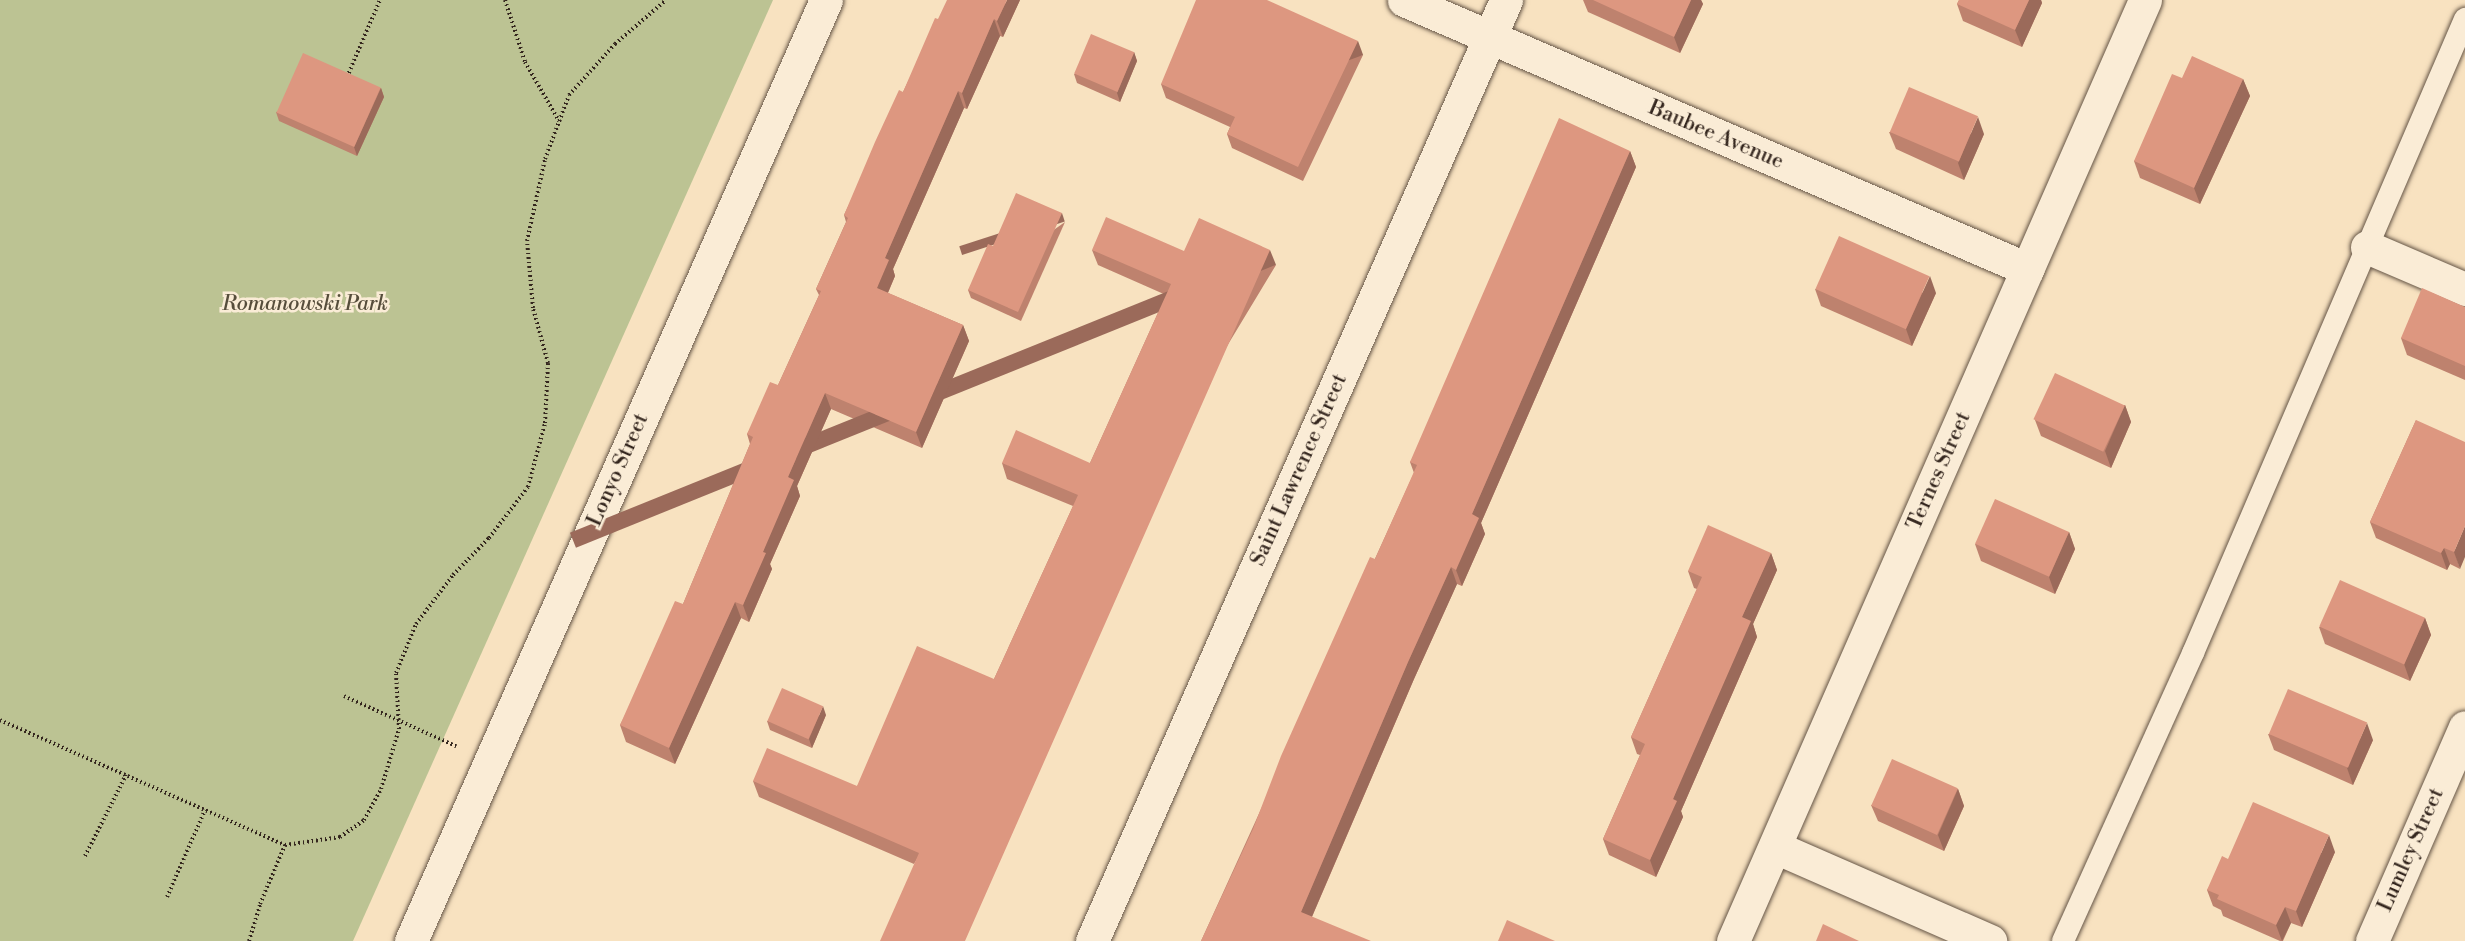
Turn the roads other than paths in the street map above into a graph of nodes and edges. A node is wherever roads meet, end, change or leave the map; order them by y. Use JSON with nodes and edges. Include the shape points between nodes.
{"nodes":[{"id":1,"x":826,"y":0,"type":"edge"},
{"id":2,"x":1404,"y":0,"type":"edge"},
{"id":3,"x":1506,"y":0,"type":"edge"},
{"id":4,"x":2145,"y":0,"type":"edge"},
{"id":5,"x":2465,"y":19,"type":"edge"},
{"id":6,"x":1490,"y":37,"type":"junction"},
{"id":7,"x":2367,"y":247,"type":"junction"},
{"id":8,"x":2027,"y":269,"type":"junction"},
{"id":9,"x":2465,"y":289,"type":"edge"},
{"id":10,"x":2465,"y":727,"type":"edge"},
{"id":11,"x":1775,"y":847,"type":"junction"},
{"id":12,"x":411,"y":941,"type":"edge"},
{"id":13,"x":1092,"y":941,"type":"edge"},
{"id":14,"x":1733,"y":941,"type":"edge"},
{"id":15,"x":1990,"y":941,"type":"edge"},
{"id":16,"x":2063,"y":941,"type":"edge"},
{"id":17,"x":2372,"y":941,"type":"edge"}],
"edges":[{"from":1,"to":12,"type":"street","name":"Lonyo Street"},
{"from":2,"to":6,"type":"street","name":"Baubee Avenue"},
{"from":3,"to":6,"type":"street","name":"Saint Lawrence Street"},
{"from":4,"to":8,"type":"street","name":"Ternes Street"},
{"from":5,"to":7,"type":"lane"},
{"from":6,"to":8,"type":"street","name":"Baubee Avenue"},
{"from":6,"to":13,"type":"street","name":"Saint Lawrence Street"},
{"from":7,"to":9,"type":"street"},
{"from":7,"to":16,"type":"lane","via":[[2193,653]]},
{"from":8,"to":11,"type":"street","name":"Ternes Street"},
{"from":10,"to":17,"type":"street","name":"Lumley Street"},
{"from":11,"to":14,"type":"street","name":"Ternes Street"},
{"from":11,"to":15,"type":"street"}]}
